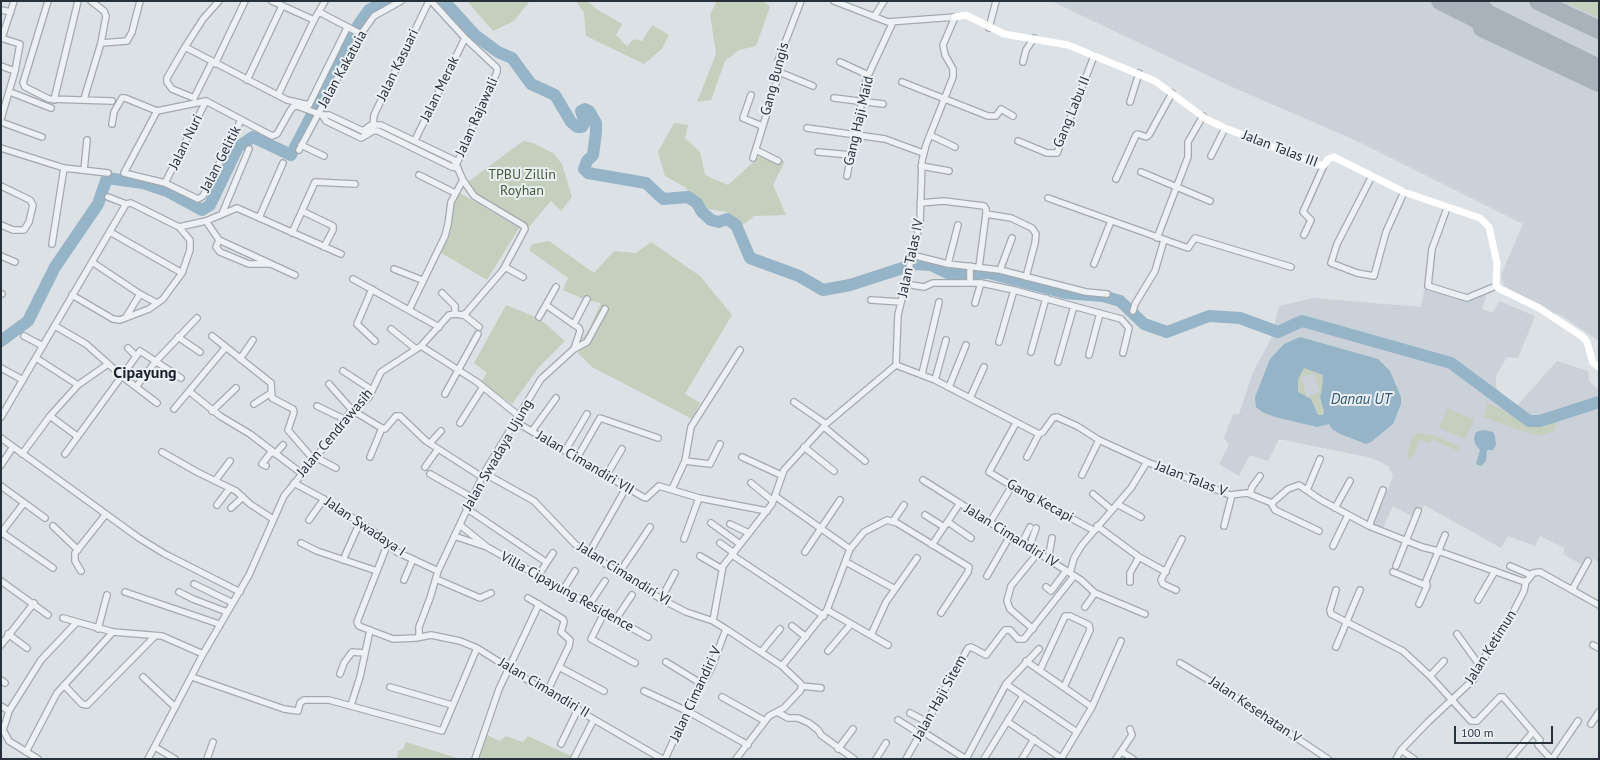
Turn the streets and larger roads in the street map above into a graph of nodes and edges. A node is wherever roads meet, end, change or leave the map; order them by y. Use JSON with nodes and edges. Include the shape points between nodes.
{"nodes":[{"id":1,"x":14,"y":1,"type":"edge"},
{"id":2,"x":48,"y":1,"type":"edge"},
{"id":3,"x":78,"y":1,"type":"edge"},
{"id":4,"x":91,"y":1,"type":"edge"},
{"id":5,"x":140,"y":1,"type":"edge"},
{"id":6,"x":219,"y":1,"type":"edge"},
{"id":7,"x":245,"y":1,"type":"edge"},
{"id":8,"x":272,"y":1,"type":"edge"},
{"id":9,"x":324,"y":1,"type":"edge"},
{"id":10,"x":401,"y":1,"type":"edge"},
{"id":11,"x":430,"y":1,"type":"edge"},
{"id":12,"x":801,"y":1,"type":"edge"},
{"id":13,"x":834,"y":1,"type":"edge"},
{"id":14,"x":884,"y":1,"type":"edge"},
{"id":15,"x":996,"y":1,"type":"edge"},
{"id":16,"x":282,"y":6,"type":"junction"},
{"id":17,"x":1,"y":10,"type":"edge"},
{"id":18,"x":11,"y":12,"type":"junction"},
{"id":19,"x":319,"y":12,"type":"junction"},
{"id":20,"x":874,"y":17,"type":"junction"},
{"id":21,"x":955,"y":17,"type":"junction"},
{"id":22,"x":314,"y":20,"type":"junction"},
{"id":23,"x":893,"y":22,"type":"junction"},
{"id":24,"x":989,"y":28,"type":"junction"},
{"id":25,"x":349,"y":29,"type":"junction"},
{"id":26,"x":360,"y":34,"type":"junction"},
{"id":27,"x":2,"y":38,"type":"edge"},
{"id":28,"x":465,"y":38,"type":"junction"},
{"id":29,"x":1034,"y":38,"type":"junction"},
{"id":30,"x":101,"y":43,"type":"junction"},
{"id":31,"x":184,"y":48,"type":"junction"},
{"id":32,"x":1094,"y":56,"type":"junction"},
{"id":33,"x":840,"y":62,"type":"dead end"},
{"id":34,"x":1023,"y":62,"type":"dead end"},
{"id":35,"x":214,"y":63,"type":"junction"},
{"id":36,"x":1,"y":66,"type":"edge"},
{"id":37,"x":15,"y":71,"type":"junction"},
{"id":38,"x":779,"y":72,"type":"junction"},
{"id":39,"x":1139,"y":73,"type":"junction"},
{"id":40,"x":868,"y":75,"type":"junction"},
{"id":41,"x":246,"y":80,"type":"junction"},
{"id":42,"x":902,"y":82,"type":"dead end"},
{"id":43,"x":814,"y":86,"type":"dead end"},
{"id":44,"x":10,"y":92,"type":"junction"},
{"id":45,"x":1172,"y":93,"type":"junction"},
{"id":46,"x":278,"y":95,"type":"junction"},
{"id":47,"x":751,"y":95,"type":"dead end"},
{"id":48,"x":834,"y":98,"type":"dead end"},
{"id":49,"x":944,"y":98,"type":"junction"},
{"id":50,"x":84,"y":99,"type":"junction"},
{"id":51,"x":54,"y":100,"type":"junction"},
{"id":52,"x":862,"y":100,"type":"junction"},
{"id":53,"x":112,"y":101,"type":"dead end"},
{"id":54,"x":206,"y":101,"type":"junction"},
{"id":55,"x":1130,"y":102,"type":"dead end"},
{"id":56,"x":883,"y":104,"type":"dead end"},
{"id":57,"x":50,"y":108,"type":"dead end"},
{"id":58,"x":157,"y":111,"type":"junction"},
{"id":59,"x":316,"y":112,"type":"junction"},
{"id":60,"x":1013,"y":116,"type":"dead end"},
{"id":61,"x":1202,"y":116,"type":"junction"},
{"id":62,"x":1,"y":119,"type":"edge"},
{"id":63,"x":241,"y":120,"type":"junction"},
{"id":64,"x":1,"y":122,"type":"edge"},
{"id":65,"x":112,"y":124,"type":"dead end"},
{"id":66,"x":374,"y":124,"type":"junction"},
{"id":67,"x":762,"y":126,"type":"junction"},
{"id":68,"x":807,"y":128,"type":"dead end"},
{"id":69,"x":1225,"y":128,"type":"junction"},
{"id":70,"x":373,"y":131,"type":"junction"},
{"id":71,"x":930,"y":135,"type":"junction"},
{"id":72,"x":855,"y":136,"type":"junction"},
{"id":73,"x":42,"y":137,"type":"dead end"},
{"id":74,"x":88,"y":140,"type":"dead end"},
{"id":75,"x":415,"y":140,"type":"junction"},
{"id":76,"x":1018,"y":141,"type":"dead end"},
{"id":77,"x":1,"y":148,"type":"edge"},
{"id":78,"x":955,"y":148,"type":"dead end"},
{"id":79,"x":249,"y":149,"type":"dead end"},
{"id":80,"x":756,"y":150,"type":"junction"},
{"id":81,"x":818,"y":152,"type":"dead end"},
{"id":82,"x":923,"y":153,"type":"junction"},
{"id":83,"x":851,"y":155,"type":"junction"},
{"id":84,"x":324,"y":156,"type":"dead end"},
{"id":85,"x":1211,"y":156,"type":"dead end"},
{"id":86,"x":753,"y":158,"type":"dead end"},
{"id":87,"x":778,"y":161,"type":"dead end"},
{"id":88,"x":283,"y":163,"type":"dead end"},
{"id":89,"x":1324,"y":165,"type":"junction"},
{"id":90,"x":921,"y":166,"type":"junction"},
{"id":91,"x":64,"y":168,"type":"junction"},
{"id":92,"x":459,"y":168,"type":"junction"},
{"id":93,"x":84,"y":170,"type":"junction"},
{"id":94,"x":950,"y":171,"type":"dead end"},
{"id":95,"x":108,"y":172,"type":"dead end"},
{"id":96,"x":1141,"y":172,"type":"dead end"},
{"id":97,"x":419,"y":175,"type":"dead end"},
{"id":98,"x":847,"y":176,"type":"dead end"},
{"id":99,"x":1372,"y":176,"type":"junction"},
{"id":100,"x":1116,"y":179,"type":"dead end"},
{"id":101,"x":463,"y":180,"type":"junction"},
{"id":102,"x":165,"y":183,"type":"junction"},
{"id":103,"x":355,"y":184,"type":"dead end"},
{"id":104,"x":1,"y":186,"type":"edge"},
{"id":105,"x":1176,"y":186,"type":"junction"},
{"id":106,"x":1404,"y":192,"type":"junction"},
{"id":107,"x":455,"y":194,"type":"junction"},
{"id":108,"x":108,"y":198,"type":"dead end"},
{"id":109,"x":1048,"y":198,"type":"dead end"},
{"id":110,"x":1210,"y":201,"type":"dead end"},
{"id":111,"x":920,"y":203,"type":"junction"},
{"id":112,"x":126,"y":204,"type":"junction"},
{"id":113,"x":1448,"y":208,"type":"junction"},
{"id":114,"x":302,"y":211,"type":"junction"},
{"id":115,"x":222,"y":214,"type":"junction"},
{"id":116,"x":986,"y":214,"type":"junction"},
{"id":117,"x":259,"y":218,"type":"junction"},
{"id":118,"x":206,"y":221,"type":"junction"},
{"id":119,"x":1111,"y":221,"type":"junction"},
{"id":120,"x":1,"y":225,"type":"edge"},
{"id":121,"x":958,"y":225,"type":"dead end"},
{"id":122,"x":179,"y":227,"type":"junction"},
{"id":123,"x":110,"y":232,"type":"junction"},
{"id":124,"x":292,"y":233,"type":"junction"},
{"id":125,"x":1304,"y":235,"type":"dead end"},
{"id":126,"x":1012,"y":238,"type":"dead end"},
{"id":127,"x":1157,"y":238,"type":"junction"},
{"id":128,"x":219,"y":240,"type":"junction"},
{"id":129,"x":1164,"y":240,"type":"junction"},
{"id":130,"x":52,"y":244,"type":"dead end"},
{"id":131,"x":324,"y":247,"type":"junction"},
{"id":132,"x":341,"y":254,"type":"dead end"},
{"id":133,"x":1,"y":256,"type":"edge"},
{"id":134,"x":911,"y":257,"type":"junction"},
{"id":135,"x":14,"y":262,"type":"dead end"},
{"id":136,"x":92,"y":262,"type":"junction"},
{"id":137,"x":269,"y":264,"type":"junction"},
{"id":138,"x":948,"y":264,"type":"junction"},
{"id":139,"x":1094,"y":264,"type":"dead end"},
{"id":140,"x":505,"y":267,"type":"junction"},
{"id":141,"x":979,"y":267,"type":"junction"},
{"id":142,"x":1291,"y":267,"type":"dead end"},
{"id":143,"x":394,"y":269,"type":"dead end"},
{"id":144,"x":970,"y":270,"type":"junction"},
{"id":145,"x":1000,"y":270,"type":"junction"},
{"id":146,"x":182,"y":273,"type":"junction"},
{"id":147,"x":295,"y":275,"type":"dead end"},
{"id":148,"x":523,"y":277,"type":"dead end"},
{"id":149,"x":1026,"y":277,"type":"junction"},
{"id":150,"x":353,"y":279,"type":"dead end"},
{"id":151,"x":422,"y":280,"type":"junction"},
{"id":152,"x":970,"y":282,"type":"junction"},
{"id":153,"x":981,"y":283,"type":"junction"},
{"id":154,"x":905,"y":284,"type":"junction"},
{"id":155,"x":556,"y":286,"type":"dead end"},
{"id":156,"x":1496,"y":286,"type":"junction"},
{"id":157,"x":372,"y":289,"type":"junction"},
{"id":158,"x":1014,"y":290,"type":"junction"},
{"id":159,"x":442,"y":293,"type":"dead end"},
{"id":160,"x":140,"y":294,"type":"junction"},
{"id":161,"x":1107,"y":294,"type":"dead end"},
{"id":162,"x":72,"y":295,"type":"junction"},
{"id":163,"x":1046,"y":298,"type":"junction"},
{"id":164,"x":586,"y":299,"type":"dead end"},
{"id":165,"x":871,"y":300,"type":"dead end"},
{"id":166,"x":901,"y":302,"type":"junction"},
{"id":167,"x":939,"y":302,"type":"dead end"},
{"id":168,"x":157,"y":303,"type":"junction"},
{"id":169,"x":975,"y":303,"type":"dead end"},
{"id":170,"x":546,"y":305,"type":"junction"},
{"id":171,"x":1074,"y":306,"type":"junction"},
{"id":172,"x":605,"y":309,"type":"dead end"},
{"id":173,"x":409,"y":310,"type":"junction"},
{"id":174,"x":1133,"y":311,"type":"dead end"},
{"id":175,"x":1100,"y":313,"type":"junction"},
{"id":176,"x":455,"y":314,"type":"junction"},
{"id":177,"x":464,"y":315,"type":"junction"},
{"id":178,"x":539,"y":317,"type":"dead end"},
{"id":179,"x":126,"y":318,"type":"junction"},
{"id":180,"x":197,"y":318,"type":"dead end"},
{"id":181,"x":574,"y":324,"type":"junction"},
{"id":182,"x":54,"y":326,"type":"junction"},
{"id":183,"x":439,"y":327,"type":"junction"},
{"id":184,"x":479,"y":328,"type":"dead end"},
{"id":185,"x":391,"y":329,"type":"dead end"},
{"id":186,"x":478,"y":334,"type":"dead end"},
{"id":187,"x":24,"y":336,"type":"dead end"},
{"id":188,"x":178,"y":336,"type":"junction"},
{"id":189,"x":212,"y":336,"type":"dead end"},
{"id":190,"x":253,"y":340,"type":"dead end"},
{"id":191,"x":946,"y":340,"type":"dead end"},
{"id":192,"x":375,"y":341,"type":"dead end"},
{"id":193,"x":999,"y":342,"type":"dead end"},
{"id":194,"x":966,"y":345,"type":"dead end"},
{"id":195,"x":43,"y":346,"type":"junction"},
{"id":196,"x":226,"y":347,"type":"junction"},
{"id":197,"x":128,"y":348,"type":"dead end"},
{"id":198,"x":418,"y":348,"type":"junction"},
{"id":199,"x":574,"y":349,"type":"junction"},
{"id":200,"x":740,"y":350,"type":"dead end"},
{"id":201,"x":200,"y":352,"type":"dead end"},
{"id":202,"x":1031,"y":352,"type":"dead end"},
{"id":203,"x":1123,"y":353,"type":"dead end"},
{"id":204,"x":1090,"y":355,"type":"dead end"},
{"id":205,"x":136,"y":356,"type":"junction"},
{"id":206,"x":36,"y":358,"type":"junction"},
{"id":207,"x":240,"y":359,"type":"junction"},
{"id":208,"x":156,"y":361,"type":"junction"},
{"id":209,"x":1058,"y":362,"type":"dead end"},
{"id":210,"x":108,"y":364,"type":"junction"},
{"id":211,"x":896,"y":365,"type":"junction"},
{"id":212,"x":984,"y":367,"type":"dead end"},
{"id":213,"x":1599,"y":367,"type":"edge"},
{"id":214,"x":1,"y":368,"type":"edge"},
{"id":215,"x":458,"y":370,"type":"junction"},
{"id":216,"x":343,"y":371,"type":"dead end"},
{"id":217,"x":922,"y":374,"type":"junction"},
{"id":218,"x":123,"y":377,"type":"junction"},
{"id":219,"x":181,"y":378,"type":"dead end"},
{"id":220,"x":23,"y":380,"type":"junction"},
{"id":221,"x":935,"y":380,"type":"junction"},
{"id":222,"x":329,"y":384,"type":"dead end"},
{"id":223,"x":78,"y":385,"type":"junction"},
{"id":224,"x":483,"y":386,"type":"junction"},
{"id":225,"x":136,"y":387,"type":"junction"},
{"id":226,"x":949,"y":387,"type":"junction"},
{"id":227,"x":236,"y":388,"type":"dead end"},
{"id":228,"x":372,"y":390,"type":"junction"},
{"id":229,"x":190,"y":392,"type":"junction"},
{"id":230,"x":271,"y":393,"type":"junction"},
{"id":231,"x":445,"y":394,"type":"dead end"},
{"id":232,"x":556,"y":398,"type":"dead end"},
{"id":233,"x":970,"y":398,"type":"junction"},
{"id":234,"x":794,"y":402,"type":"dead end"},
{"id":235,"x":157,"y":403,"type":"dead end"},
{"id":236,"x":254,"y":404,"type":"dead end"},
{"id":237,"x":317,"y":406,"type":"dead end"},
{"id":238,"x":174,"y":409,"type":"dead end"},
{"id":239,"x":352,"y":410,"type":"junction"},
{"id":240,"x":212,"y":411,"type":"junction"},
{"id":241,"x":587,"y":414,"type":"dead end"},
{"id":242,"x":50,"y":416,"type":"junction"},
{"id":243,"x":1,"y":417,"type":"edge"},
{"id":244,"x":344,"y":419,"type":"junction"},
{"id":245,"x":517,"y":419,"type":"junction"},
{"id":246,"x":460,"y":423,"type":"dead end"},
{"id":247,"x":1016,"y":423,"type":"junction"},
{"id":248,"x":825,"y":426,"type":"junction"},
{"id":249,"x":382,"y":428,"type":"junction"},
{"id":250,"x":441,"y":431,"type":"dead end"},
{"id":251,"x":532,"y":431,"type":"junction"},
{"id":252,"x":1039,"y":434,"type":"junction"},
{"id":253,"x":77,"y":436,"type":"junction"},
{"id":254,"x":1,"y":438,"type":"edge"},
{"id":255,"x":658,"y":438,"type":"dead end"},
{"id":256,"x":1098,"y":440,"type":"junction"},
{"id":257,"x":430,"y":443,"type":"junction"},
{"id":258,"x":720,"y":444,"type":"dead end"},
{"id":259,"x":283,"y":445,"type":"dead end"},
{"id":260,"x":13,"y":447,"type":"junction"},
{"id":261,"x":804,"y":447,"type":"junction"},
{"id":262,"x":438,"y":449,"type":"junction"},
{"id":263,"x":622,"y":449,"type":"dead end"},
{"id":264,"x":565,"y":451,"type":"junction"},
{"id":265,"x":162,"y":452,"type":"dead end"},
{"id":266,"x":273,"y":453,"type":"junction"},
{"id":267,"x":22,"y":454,"type":"junction"},
{"id":268,"x":66,"y":454,"type":"dead end"},
{"id":269,"x":370,"y":457,"type":"dead end"},
{"id":270,"x":742,"y":457,"type":"dead end"},
{"id":271,"x":1027,"y":457,"type":"dead end"},
{"id":272,"x":314,"y":458,"type":"junction"},
{"id":273,"x":577,"y":458,"type":"junction"},
{"id":274,"x":1320,"y":459,"type":"dead end"},
{"id":275,"x":230,"y":461,"type":"dead end"},
{"id":276,"x":685,"y":461,"type":"junction"},
{"id":277,"x":865,"y":461,"type":"dead end"},
{"id":278,"x":1147,"y":462,"type":"junction"},
{"id":279,"x":1,"y":464,"type":"edge"},
{"id":280,"x":266,"y":466,"type":"dead end"},
{"id":281,"x":425,"y":467,"type":"dead end"},
{"id":282,"x":336,"y":468,"type":"dead end"},
{"id":283,"x":834,"y":471,"type":"dead end"},
{"id":284,"x":301,"y":473,"type":"junction"},
{"id":285,"x":430,"y":474,"type":"dead end"},
{"id":286,"x":483,"y":475,"type":"junction"},
{"id":287,"x":781,"y":475,"type":"junction"},
{"id":288,"x":1082,"y":475,"type":"dead end"},
{"id":289,"x":606,"y":476,"type":"junction"},
{"id":290,"x":1260,"y":476,"type":"dead end"},
{"id":291,"x":923,"y":480,"type":"dead end"},
{"id":292,"x":215,"y":481,"type":"junction"},
{"id":293,"x":1350,"y":481,"type":"dead end"},
{"id":294,"x":294,"y":483,"type":"junction"},
{"id":295,"x":751,"y":484,"type":"dead end"},
{"id":296,"x":1,"y":486,"type":"edge"},
{"id":297,"x":1012,"y":486,"type":"junction"},
{"id":298,"x":230,"y":488,"type":"junction"},
{"id":299,"x":626,"y":488,"type":"junction"},
{"id":300,"x":672,"y":489,"type":"junction"},
{"id":301,"x":1308,"y":490,"type":"junction"},
{"id":302,"x":1383,"y":490,"type":"dead end"},
{"id":303,"x":1093,"y":494,"type":"dead end"},
{"id":304,"x":1250,"y":494,"type":"junction"},
{"id":305,"x":1232,"y":495,"type":"junction"},
{"id":306,"x":471,"y":497,"type":"junction"},
{"id":307,"x":243,"y":498,"type":"junction"},
{"id":308,"x":698,"y":498,"type":"junction"},
{"id":309,"x":324,"y":499,"type":"junction"},
{"id":310,"x":774,"y":499,"type":"junction"},
{"id":311,"x":840,"y":500,"type":"dead end"},
{"id":312,"x":24,"y":503,"type":"junction"},
{"id":313,"x":1271,"y":503,"type":"junction"},
{"id":314,"x":217,"y":504,"type":"dead end"},
{"id":315,"x":960,"y":504,"type":"junction"},
{"id":316,"x":1117,"y":504,"type":"junction"},
{"id":317,"x":904,"y":505,"type":"dead end"},
{"id":318,"x":232,"y":508,"type":"dead end"},
{"id":319,"x":466,"y":508,"type":"junction"},
{"id":320,"x":1335,"y":508,"type":"junction"},
{"id":321,"x":767,"y":510,"type":"junction"},
{"id":322,"x":1112,"y":510,"type":"junction"},
{"id":323,"x":1418,"y":511,"type":"dead end"},
{"id":324,"x":106,"y":514,"type":"junction"},
{"id":325,"x":925,"y":515,"type":"dead end"},
{"id":326,"x":1348,"y":515,"type":"junction"},
{"id":327,"x":1141,"y":517,"type":"dead end"},
{"id":328,"x":45,"y":518,"type":"dead end"},
{"id":329,"x":273,"y":519,"type":"junction"},
{"id":330,"x":309,"y":520,"type":"dead end"},
{"id":331,"x":893,"y":521,"type":"junction"},
{"id":332,"x":360,"y":522,"type":"junction"},
{"id":333,"x":990,"y":522,"type":"junction"},
{"id":334,"x":711,"y":523,"type":"dead end"},
{"id":335,"x":460,"y":524,"type":"junction"},
{"id":336,"x":730,"y":524,"type":"dead end"},
{"id":337,"x":946,"y":524,"type":"junction"},
{"id":338,"x":52,"y":526,"type":"dead end"},
{"id":339,"x":1224,"y":526,"type":"dead end"},
{"id":340,"x":1369,"y":526,"type":"junction"},
{"id":341,"x":650,"y":527,"type":"dead end"},
{"id":342,"x":821,"y":528,"type":"junction"},
{"id":343,"x":1095,"y":528,"type":"junction"},
{"id":344,"x":1319,"y":531,"type":"dead end"},
{"id":345,"x":1,"y":532,"type":"edge"},
{"id":346,"x":469,"y":532,"type":"junction"},
{"id":347,"x":749,"y":534,"type":"junction"},
{"id":348,"x":1445,"y":535,"type":"dead end"},
{"id":349,"x":454,"y":536,"type":"junction"},
{"id":350,"x":1010,"y":536,"type":"junction"},
{"id":351,"x":971,"y":538,"type":"dead end"},
{"id":352,"x":1052,"y":538,"type":"dead end"},
{"id":353,"x":684,"y":539,"type":"dead end"},
{"id":354,"x":1182,"y":539,"type":"dead end"},
{"id":355,"x":465,"y":540,"type":"junction"},
{"id":356,"x":1407,"y":542,"type":"junction"},
{"id":357,"x":300,"y":543,"type":"dead end"},
{"id":358,"x":388,"y":543,"type":"junction"},
{"id":359,"x":720,"y":543,"type":"dead end"},
{"id":360,"x":740,"y":544,"type":"junction"},
{"id":361,"x":932,"y":544,"type":"junction"},
{"id":362,"x":1022,"y":544,"type":"junction"},
{"id":363,"x":1333,"y":546,"type":"dead end"},
{"id":364,"x":487,"y":547,"type":"junction"},
{"id":365,"x":1029,"y":548,"type":"junction"},
{"id":366,"x":850,"y":549,"type":"junction"},
{"id":367,"x":78,"y":550,"type":"junction"},
{"id":368,"x":1438,"y":551,"type":"junction"},
{"id":369,"x":805,"y":552,"type":"dead end"},
{"id":370,"x":553,"y":553,"type":"dead end"},
{"id":371,"x":588,"y":553,"type":"junction"},
{"id":372,"x":733,"y":554,"type":"junction"},
{"id":373,"x":1037,"y":554,"type":"junction"},
{"id":374,"x":700,"y":556,"type":"dead end"},
{"id":375,"x":1139,"y":557,"type":"junction"},
{"id":376,"x":917,"y":558,"type":"dead end"},
{"id":377,"x":413,"y":559,"type":"junction"},
{"id":378,"x":343,"y":560,"type":"junction"},
{"id":379,"x":543,"y":560,"type":"dead end"},
{"id":380,"x":1048,"y":560,"type":"junction"},
{"id":381,"x":1588,"y":561,"type":"dead end"},
{"id":382,"x":846,"y":562,"type":"junction"},
{"id":383,"x":1396,"y":566,"type":"dead end"},
{"id":384,"x":1510,"y":566,"type":"dead end"},
{"id":385,"x":53,"y":568,"type":"dead end"},
{"id":386,"x":377,"y":570,"type":"junction"},
{"id":387,"x":722,"y":570,"type":"junction"},
{"id":388,"x":81,"y":571,"type":"dead end"},
{"id":389,"x":438,"y":571,"type":"junction"},
{"id":390,"x":575,"y":571,"type":"dead end"},
{"id":391,"x":1495,"y":571,"type":"junction"},
{"id":392,"x":619,"y":572,"type":"junction"},
{"id":393,"x":1166,"y":572,"type":"junction"},
{"id":394,"x":1393,"y":572,"type":"dead end"},
{"id":395,"x":675,"y":573,"type":"dead end"},
{"id":396,"x":1070,"y":573,"type":"junction"},
{"id":397,"x":1531,"y":575,"type":"junction"},
{"id":398,"x":538,"y":576,"type":"junction"},
{"id":399,"x":987,"y":576,"type":"dead end"},
{"id":400,"x":436,"y":579,"type":"junction"},
{"id":401,"x":404,"y":580,"type":"dead end"},
{"id":402,"x":1,"y":581,"type":"edge"},
{"id":403,"x":605,"y":581,"type":"dead end"},
{"id":404,"x":1526,"y":581,"type":"junction"},
{"id":405,"x":1130,"y":582,"type":"dead end"},
{"id":406,"x":194,"y":584,"type":"dead end"},
{"id":407,"x":1427,"y":586,"type":"junction"},
{"id":408,"x":1046,"y":587,"type":"dead end"},
{"id":409,"x":895,"y":589,"type":"junction"},
{"id":410,"x":562,"y":590,"type":"junction"},
{"id":411,"x":1176,"y":590,"type":"dead end"},
{"id":412,"x":1336,"y":590,"type":"dead end"},
{"id":413,"x":1360,"y":590,"type":"dead end"},
{"id":414,"x":1572,"y":590,"type":"junction"},
{"id":415,"x":125,"y":592,"type":"dead end"},
{"id":416,"x":179,"y":592,"type":"dead end"},
{"id":417,"x":240,"y":592,"type":"junction"},
{"id":418,"x":491,"y":593,"type":"dead end"},
{"id":419,"x":1095,"y":593,"type":"junction"},
{"id":420,"x":107,"y":595,"type":"dead end"},
{"id":421,"x":632,"y":595,"type":"dead end"},
{"id":422,"x":528,"y":598,"type":"dead end"},
{"id":423,"x":661,"y":599,"type":"junction"},
{"id":424,"x":1478,"y":600,"type":"dead end"},
{"id":425,"x":34,"y":603,"type":"junction"},
{"id":426,"x":233,"y":603,"type":"junction"},
{"id":427,"x":539,"y":604,"type":"junction"},
{"id":428,"x":1419,"y":604,"type":"dead end"},
{"id":429,"x":590,"y":605,"type":"junction"},
{"id":430,"x":1599,"y":605,"type":"edge"},
{"id":431,"x":1085,"y":608,"type":"dead end"},
{"id":432,"x":227,"y":612,"type":"junction"},
{"id":433,"x":604,"y":613,"type":"junction"},
{"id":434,"x":825,"y":613,"type":"junction"},
{"id":435,"x":941,"y":613,"type":"dead end"},
{"id":436,"x":1145,"y":614,"type":"dead end"},
{"id":437,"x":48,"y":615,"type":"dead end"},
{"id":438,"x":63,"y":618,"type":"dead end"},
{"id":439,"x":616,"y":619,"type":"junction"},
{"id":440,"x":713,"y":621,"type":"junction"},
{"id":441,"x":1348,"y":622,"type":"junction"},
{"id":442,"x":76,"y":623,"type":"junction"},
{"id":443,"x":219,"y":624,"type":"junction"},
{"id":444,"x":851,"y":624,"type":"junction"},
{"id":445,"x":792,"y":626,"type":"dead end"},
{"id":446,"x":726,"y":628,"type":"junction"},
{"id":447,"x":98,"y":629,"type":"junction"},
{"id":448,"x":780,"y":629,"type":"dead end"},
{"id":449,"x":1033,"y":629,"type":"junction"},
{"id":450,"x":370,"y":630,"type":"junction"},
{"id":451,"x":112,"y":632,"type":"junction"},
{"id":452,"x":8,"y":634,"type":"junction"},
{"id":453,"x":1457,"y":634,"type":"dead end"},
{"id":454,"x":155,"y":636,"type":"junction"},
{"id":455,"x":871,"y":636,"type":"junction"},
{"id":456,"x":419,"y":637,"type":"junction"},
{"id":457,"x":648,"y":637,"type":"dead end"},
{"id":458,"x":806,"y":637,"type":"junction"},
{"id":459,"x":1121,"y":641,"type":"dead end"},
{"id":460,"x":1,"y":645,"type":"edge"},
{"id":461,"x":888,"y":645,"type":"dead end"},
{"id":462,"x":1336,"y":647,"type":"dead end"},
{"id":463,"x":27,"y":648,"type":"dead end"},
{"id":464,"x":477,"y":648,"type":"junction"},
{"id":465,"x":1039,"y":649,"type":"dead end"},
{"id":466,"x":828,"y":651,"type":"dead end"},
{"id":467,"x":761,"y":652,"type":"junction"},
{"id":468,"x":365,"y":653,"type":"junction"},
{"id":469,"x":203,"y":654,"type":"junction"},
{"id":470,"x":1026,"y":661,"type":"junction"},
{"id":471,"x":1444,"y":661,"type":"dead end"},
{"id":472,"x":666,"y":662,"type":"dead end"},
{"id":473,"x":635,"y":663,"type":"dead end"},
{"id":474,"x":1180,"y":663,"type":"dead end"},
{"id":475,"x":782,"y":666,"type":"junction"},
{"id":476,"x":1480,"y":666,"type":"junction"},
{"id":477,"x":559,"y":667,"type":"junction"},
{"id":478,"x":509,"y":668,"type":"junction"},
{"id":479,"x":1040,"y":670,"type":"junction"},
{"id":480,"x":340,"y":674,"type":"dead end"},
{"id":481,"x":1430,"y":676,"type":"junction"},
{"id":482,"x":143,"y":677,"type":"dead end"},
{"id":483,"x":192,"y":677,"type":"junction"},
{"id":484,"x":702,"y":684,"type":"junction"},
{"id":485,"x":1006,"y":684,"type":"junction"},
{"id":486,"x":64,"y":685,"type":"junction"},
{"id":487,"x":390,"y":686,"type":"dead end"},
{"id":488,"x":802,"y":686,"type":"junction"},
{"id":489,"x":1064,"y":687,"type":"junction"},
{"id":490,"x":821,"y":688,"type":"dead end"},
{"id":491,"x":604,"y":691,"type":"dead end"},
{"id":492,"x":644,"y":691,"type":"dead end"},
{"id":493,"x":547,"y":692,"type":"junction"},
{"id":494,"x":1023,"y":696,"type":"junction"},
{"id":495,"x":722,"y":697,"type":"dead end"},
{"id":496,"x":1453,"y":700,"type":"junction"},
{"id":497,"x":351,"y":705,"type":"junction"},
{"id":498,"x":452,"y":705,"type":"junction"},
{"id":499,"x":1,"y":706,"type":"edge"},
{"id":500,"x":176,"y":707,"type":"junction"},
{"id":501,"x":1092,"y":707,"type":"junction"},
{"id":502,"x":578,"y":709,"type":"junction"},
{"id":503,"x":9,"y":711,"type":"junction"},
{"id":504,"x":689,"y":712,"type":"junction"},
{"id":505,"x":777,"y":712,"type":"junction"},
{"id":506,"x":1599,"y":712,"type":"edge"},
{"id":507,"x":910,"y":713,"type":"dead end"},
{"id":508,"x":594,"y":719,"type":"junction"},
{"id":509,"x":898,"y":720,"type":"dead end"},
{"id":510,"x":765,"y":721,"type":"junction"},
{"id":511,"x":1578,"y":721,"type":"dead end"},
{"id":512,"x":927,"y":722,"type":"junction"},
{"id":513,"x":1008,"y":722,"type":"junction"},
{"id":514,"x":1591,"y":724,"type":"dead end"},
{"id":515,"x":853,"y":729,"type":"dead end"},
{"id":516,"x":1130,"y":729,"type":"dead end"},
{"id":517,"x":1077,"y":732,"type":"junction"},
{"id":518,"x":1532,"y":733,"type":"junction"},
{"id":519,"x":920,"y":734,"type":"junction"},
{"id":520,"x":928,"y":735,"type":"dead end"},
{"id":521,"x":1034,"y":739,"type":"junction"},
{"id":522,"x":213,"y":742,"type":"dead end"},
{"id":523,"x":886,"y":743,"type":"dead end"},
{"id":524,"x":561,"y":744,"type":"dead end"},
{"id":525,"x":748,"y":745,"type":"junction"},
{"id":526,"x":155,"y":746,"type":"junction"},
{"id":527,"x":838,"y":749,"type":"junction"},
{"id":528,"x":1401,"y":750,"type":"junction"},
{"id":529,"x":26,"y":752,"type":"junction"},
{"id":530,"x":1122,"y":752,"type":"junction"},
{"id":531,"x":574,"y":758,"type":"edge"},
{"id":532,"x":38,"y":759,"type":"edge"},
{"id":533,"x":148,"y":759,"type":"edge"},
{"id":534,"x":174,"y":759,"type":"edge"},
{"id":535,"x":207,"y":759,"type":"edge"},
{"id":536,"x":475,"y":759,"type":"edge"},
{"id":537,"x":663,"y":759,"type":"edge"},
{"id":538,"x":736,"y":759,"type":"edge"},
{"id":539,"x":854,"y":759,"type":"edge"},
{"id":540,"x":876,"y":759,"type":"edge"},
{"id":541,"x":906,"y":759,"type":"edge"},
{"id":542,"x":966,"y":759,"type":"edge"},
{"id":543,"x":984,"y":759,"type":"edge"},
{"id":544,"x":1022,"y":759,"type":"edge"},
{"id":545,"x":1061,"y":759,"type":"edge"},
{"id":546,"x":1116,"y":759,"type":"edge"},
{"id":547,"x":1133,"y":759,"type":"edge"},
{"id":548,"x":1328,"y":759,"type":"edge"},
{"id":549,"x":1396,"y":759,"type":"edge"},
{"id":550,"x":1414,"y":759,"type":"edge"},
{"id":551,"x":1510,"y":759,"type":"edge"},
{"id":552,"x":1551,"y":759,"type":"edge"}],
"edges":[{"from":1,"to":18,"type":"street"},
{"from":2,"to":51,"type":"street","via":[[23,83],[39,96]]},
{"from":3,"to":51,"type":"street"},
{"from":4,"to":30,"type":"street","via":[[106,13]]},
{"from":5,"to":30,"type":"street","via":[[127,41]]},
{"from":6,"to":31,"type":"street"},
{"from":7,"to":35,"type":"street"},
{"from":8,"to":16,"type":"street"},
{"from":9,"to":19,"type":"street"},
{"from":10,"to":26,"type":"street","name":"Jalan Kakatuia","via":[[374,16]]},
{"from":11,"to":28,"type":"street","name":"Jalan Rajawali"},
{"from":11,"to":66,"type":"street","name":"Jalan Kasuari","via":[[374,115]]},
{"from":12,"to":38,"type":"street","name":"Gang Bungis","via":[[778,61]]},
{"from":13,"to":20,"type":"street"},
{"from":14,"to":20,"type":"street"},
{"from":15,"to":24,"type":"street"},
{"from":16,"to":22,"type":"street"},
{"from":16,"to":41,"type":"street"},
{"from":17,"to":18,"type":"street"},
{"from":18,"to":27,"type":"street"},
{"from":19,"to":22,"type":"street"},
{"from":19,"to":25,"type":"street"},
{"from":20,"to":23,"type":"street"},
{"from":21,"to":23,"type":"street"},
{"from":21,"to":24,"type":"street","name":"Jalan Talas III","via":[[966,15]]},
{"from":21,"to":49,"type":"street","name":"Jalan Talas IV","via":[[943,45],[953,74]]},
{"from":22,"to":46,"type":"street"},
{"from":23,"to":40,"type":"street","name":"Gang Haji Maid"},
{"from":24,"to":29,"type":"street","name":"Jalan Talas III","via":[[1004,34]]},
{"from":25,"to":26,"type":"street"},
{"from":25,"to":46,"type":"street","via":[[310,105],[287,100]]},
{"from":26,"to":59,"type":"street","name":"Jalan Kakatuia"},
{"from":27,"to":37,"type":"street","via":[[20,44]]},
{"from":28,"to":75,"type":"street","name":"Jalan Merak"},
{"from":28,"to":92,"type":"street","name":"Jalan Rajawali","via":[[496,68],[497,72]]},
{"from":29,"to":32,"type":"street","name":"Jalan Talas III","via":[[1068,45]]},
{"from":29,"to":34,"type":"street","via":[[1026,50]]},
{"from":30,"to":50,"type":"street"},
{"from":31,"to":35,"type":"street"},
{"from":31,"to":35,"type":"street","via":[[167,78],[172,89],[194,98]]},
{"from":32,"to":39,"type":"street","name":"Jalan Talas III"},
{"from":32,"to":76,"type":"street","name":"Gang Labu II","via":[[1056,153],[1047,153]]},
{"from":33,"to":40,"type":"street"},
{"from":35,"to":41,"type":"street"},
{"from":36,"to":37,"type":"street"},
{"from":37,"to":44,"type":"street"},
{"from":38,"to":43,"type":"street"},
{"from":38,"to":67,"type":"street","name":"Gang Bungis"},
{"from":39,"to":45,"type":"street","name":"Jalan Talas III"},
{"from":39,"to":55,"type":"street"},
{"from":40,"to":52,"type":"street","name":"Gang Haji Maid"},
{"from":41,"to":46,"type":"street"},
{"from":42,"to":49,"type":"street"},
{"from":44,"to":57,"type":"street"},
{"from":44,"to":62,"type":"street"},
{"from":45,"to":61,"type":"street","name":"Jalan Talas III"},
{"from":45,"to":100,"type":"street","via":[[1148,136],[1136,134]]},
{"from":47,"to":67,"type":"street","via":[[743,118]]},
{"from":48,"to":52,"type":"street"},
{"from":49,"to":60,"type":"street","via":[[993,117],[1000,109]]},
{"from":49,"to":71,"type":"street","name":"Jalan Talas IV"},
{"from":50,"to":51,"type":"street"},
{"from":50,"to":53,"type":"street"},
{"from":52,"to":56,"type":"street"},
{"from":52,"to":72,"type":"street","name":"Gang Haji Maid"},
{"from":54,"to":58,"type":"street"},
{"from":54,"to":63,"type":"street"},
{"from":54,"to":102,"type":"street","name":"Jalan Nuri"},
{"from":58,"to":65,"type":"street","via":[[124,98],[114,112]]},
{"from":58,"to":102,"type":"street","via":[[124,173]]},
{"from":59,"to":63,"type":"street","via":[[293,107],[277,134],[272,136]]},
{"from":59,"to":66,"type":"street","via":[[329,115],[363,131]]},
{"from":59,"to":70,"type":"street","via":[[326,121],[361,138]]},
{"from":59,"to":84,"type":"street","name":"Jalan Kakatuia","via":[[300,147]]},
{"from":61,"to":69,"type":"street","name":"Jalan Talas III"},
{"from":61,"to":105,"type":"street","via":[[1188,142],[1188,157]]},
{"from":63,"to":102,"type":"street","name":"Jalan Gelitik","via":[[201,198],[198,199]]},
{"from":64,"to":73,"type":"street"},
{"from":66,"to":70,"type":"street","name":"Jalan Kasuari"},
{"from":66,"to":75,"type":"street"},
{"from":67,"to":80,"type":"street","name":"Gang Bungis"},
{"from":68,"to":72,"type":"street"},
{"from":69,"to":85,"type":"street"},
{"from":69,"to":89,"type":"street","name":"Jalan Talas III","via":[[1317,165]]},
{"from":70,"to":92,"type":"street"},
{"from":71,"to":78,"type":"street"},
{"from":71,"to":82,"type":"street","name":"Jalan Talas IV"},
{"from":72,"to":82,"type":"street","via":[[894,141]]},
{"from":72,"to":83,"type":"street","name":"Gang Haji Maid"},
{"from":74,"to":93,"type":"street"},
{"from":75,"to":92,"type":"street"},
{"from":77,"to":91,"type":"street"},
{"from":79,"to":115,"type":"street"},
{"from":80,"to":86,"type":"street","name":"Gang Bungis"},
{"from":80,"to":87,"type":"street"},
{"from":81,"to":83,"type":"street"},
{"from":82,"to":90,"type":"street","name":"Jalan Talas IV"},
{"from":83,"to":98,"type":"street","name":"Gang Haji Maid"},
{"from":88,"to":117,"type":"street"},
{"from":89,"to":99,"type":"street","name":"Jalan Talas III","via":[[1328,159],[1334,157]]},
{"from":89,"to":125,"type":"street","via":[[1303,212],[1311,220]]},
{"from":90,"to":94,"type":"street"},
{"from":90,"to":111,"type":"street","name":"Jalan Talas IV"},
{"from":91,"to":93,"type":"street"},
{"from":91,"to":130,"type":"street"},
{"from":92,"to":101,"type":"street"},
{"from":93,"to":95,"type":"street"},
{"from":96,"to":105,"type":"street"},
{"from":97,"to":107,"type":"street"},
{"from":99,"to":106,"type":"street","name":"Jalan Talas III"},
{"from":99,"to":106,"type":"street","via":[[1337,244],[1331,263],[1357,273],[1374,276],[1386,232]]},
{"from":101,"to":107,"type":"street"},
{"from":101,"to":140,"type":"street","via":[[474,196],[524,227],[524,233]]},
{"from":103,"to":114,"type":"street","via":[[314,182]]},
{"from":104,"to":120,"type":"street","via":[[24,197],[33,205],[24,230],[13,230]]},
{"from":105,"to":110,"type":"street"},
{"from":105,"to":127,"type":"street"},
{"from":106,"to":113,"type":"street","name":"Jalan Talas III"},
{"from":107,"to":151,"type":"street","via":[[450,205],[445,236]]},
{"from":108,"to":112,"type":"street"},
{"from":109,"to":119,"type":"street"},
{"from":111,"to":116,"type":"street","via":[[944,201],[984,206]]},
{"from":111,"to":134,"type":"street","name":"Jalan Talas IV","via":[[920,222]]},
{"from":112,"to":122,"type":"street","via":[[131,203]]},
{"from":112,"to":123,"type":"street"},
{"from":113,"to":156,"type":"street","name":"Jalan Talas III","via":[[1480,218],[1488,224],[1497,263]]},
{"from":113,"to":156,"type":"street","via":[[1432,249],[1428,286],[1470,298]]},
{"from":114,"to":124,"type":"street"},
{"from":114,"to":131,"type":"street","via":[[333,226]]},
{"from":115,"to":117,"type":"street","via":[[237,208]]},
{"from":115,"to":118,"type":"street"},
{"from":116,"to":141,"type":"street"},
{"from":116,"to":149,"type":"street","via":[[1011,218],[1032,228],[1036,234]]},
{"from":117,"to":124,"type":"street"},
{"from":118,"to":122,"type":"street"},
{"from":118,"to":128,"type":"street"},
{"from":119,"to":127,"type":"street"},
{"from":119,"to":139,"type":"street"},
{"from":121,"to":138,"type":"street"},
{"from":122,"to":146,"type":"street","via":[[190,240],[190,250]]},
{"from":123,"to":136,"type":"street"},
{"from":123,"to":146,"type":"street"},
{"from":124,"to":131,"type":"street"},
{"from":126,"to":145,"type":"street"},
{"from":127,"to":129,"type":"street"},
{"from":128,"to":137,"type":"street"},
{"from":128,"to":137,"type":"street","via":[[216,247],[220,252],[248,264]]},
{"from":129,"to":142,"type":"street","via":[[1189,248],[1195,238]]},
{"from":129,"to":174,"type":"street","via":[[1155,270]]},
{"from":131,"to":132,"type":"street"},
{"from":133,"to":135,"type":"street"},
{"from":134,"to":138,"type":"street"},
{"from":134,"to":154,"type":"street","name":"Jalan Talas IV"},
{"from":136,"to":160,"type":"street"},
{"from":136,"to":162,"type":"street"},
{"from":137,"to":147,"type":"street"},
{"from":138,"to":144,"type":"street"},
{"from":140,"to":148,"type":"street"},
{"from":140,"to":177,"type":"street"},
{"from":141,"to":144,"type":"street"},
{"from":141,"to":145,"type":"street"},
{"from":143,"to":151,"type":"street"},
{"from":144,"to":152,"type":"street"},
{"from":145,"to":149,"type":"street"},
{"from":146,"to":168,"type":"street","via":[[163,299]]},
{"from":149,"to":161,"type":"street","via":[[1086,292]]},
{"from":150,"to":157,"type":"street"},
{"from":151,"to":173,"type":"street"},
{"from":152,"to":153,"type":"street"},
{"from":152,"to":154,"type":"street","via":[[933,283],[924,287]]},
{"from":153,"to":158,"type":"street"},
{"from":153,"to":169,"type":"street"},
{"from":154,"to":166,"type":"street","name":"Jalan Talas IV"},
{"from":155,"to":170,"type":"street"},
{"from":156,"to":213,"type":"street","via":[[1539,308],[1583,337],[1593,363]]},
{"from":157,"to":173,"type":"street"},
{"from":157,"to":192,"type":"street","via":[[357,324]]},
{"from":158,"to":163,"type":"street"},
{"from":158,"to":193,"type":"street"},
{"from":159,"to":176,"type":"street","via":[[454,306]]},
{"from":160,"to":168,"type":"street"},
{"from":160,"to":179,"type":"street"},
{"from":162,"to":179,"type":"street","via":[[113,319]]},
{"from":162,"to":182,"type":"street"},
{"from":163,"to":171,"type":"street"},
{"from":163,"to":202,"type":"street"},
{"from":164,"to":181,"type":"street"},
{"from":165,"to":166,"type":"street"},
{"from":166,"to":211,"type":"street","name":"Jalan Talas IV"},
{"from":167,"to":217,"type":"street"},
{"from":168,"to":179,"type":"street"},
{"from":170,"to":178,"type":"street"},
{"from":170,"to":181,"type":"street"},
{"from":171,"to":175,"type":"street"},
{"from":171,"to":209,"type":"street"},
{"from":172,"to":199,"type":"street","name":"Jalan Swadaya Ujung","via":[[587,342]]},
{"from":173,"to":183,"type":"street"},
{"from":175,"to":203,"type":"street","via":[[1121,319],[1129,328]]},
{"from":175,"to":204,"type":"street"},
{"from":176,"to":177,"type":"street"},
{"from":176,"to":183,"type":"street","name":"Jalan Cendrawasih","via":[[449,315]]},
{"from":177,"to":184,"type":"street"},
{"from":180,"to":188,"type":"street"},
{"from":181,"to":199,"type":"street","via":[[580,331]]},
{"from":182,"to":195,"type":"street"},
{"from":182,"to":210,"type":"street","via":[[86,344]]},
{"from":183,"to":198,"type":"street","name":"Jalan Cendrawasih"},
{"from":185,"to":198,"type":"street","name":"Jalan Cimandiri VII"},
{"from":186,"to":215,"type":"street"},
{"from":187,"to":195,"type":"street"},
{"from":188,"to":201,"type":"street"},
{"from":188,"to":208,"type":"street"},
{"from":189,"to":196,"type":"street"},
{"from":190,"to":207,"type":"street"},
{"from":191,"to":221,"type":"street"},
{"from":194,"to":226,"type":"street"},
{"from":195,"to":206,"type":"street"},
{"from":196,"to":207,"type":"street"},
{"from":196,"to":229,"type":"street"},
{"from":197,"to":205,"type":"street"},
{"from":198,"to":215,"type":"street","name":"Jalan Cimandiri VII"},
{"from":198,"to":228,"type":"street","name":"Jalan Cendrawasih","via":[[381,372]]},
{"from":199,"to":245,"type":"street","name":"Jalan Swadaya Ujung","via":[[541,379]]},
{"from":200,"to":276,"type":"street","via":[[691,427]]},
{"from":205,"to":208,"type":"street","via":[[142,351]]},
{"from":205,"to":218,"type":"street"},
{"from":206,"to":220,"type":"street"},
{"from":206,"to":223,"type":"street"},
{"from":207,"to":230,"type":"street","via":[[271,383]]},
{"from":208,"to":219,"type":"street"},
{"from":208,"to":225,"type":"street"},
{"from":210,"to":218,"type":"street"},
{"from":210,"to":223,"type":"street"},
{"from":211,"to":217,"type":"street"},
{"from":211,"to":248,"type":"street"},
{"from":212,"to":233,"type":"street"},
{"from":214,"to":220,"type":"street"},
{"from":215,"to":224,"type":"street","name":"Jalan Cimandiri VII"},
{"from":215,"to":231,"type":"street"},
{"from":216,"to":228,"type":"street"},
{"from":217,"to":221,"type":"street"},
{"from":218,"to":225,"type":"street"},
{"from":218,"to":253,"type":"street"},
{"from":220,"to":243,"type":"street"},
{"from":221,"to":226,"type":"street"},
{"from":222,"to":239,"type":"street"},
{"from":223,"to":242,"type":"street"},
{"from":224,"to":245,"type":"street","name":"Jalan Cimandiri VII"},
{"from":224,"to":246,"type":"street"},
{"from":225,"to":235,"type":"street"},
{"from":226,"to":233,"type":"street"},
{"from":227,"to":240,"type":"street"},
{"from":228,"to":239,"type":"street","name":"Jalan Cendrawasih","via":[[364,402]]},
{"from":229,"to":238,"type":"street"},
{"from":229,"to":240,"type":"street"},
{"from":230,"to":236,"type":"street"},
{"from":230,"to":272,"type":"street","via":[[272,398],[294,411],[288,430]]},
{"from":232,"to":251,"type":"street"},
{"from":233,"to":247,"type":"street"},
{"from":234,"to":248,"type":"street"},
{"from":237,"to":244,"type":"street"},
{"from":239,"to":244,"type":"street","name":"Jalan Cendrawasih"},
{"from":239,"to":249,"type":"street"},
{"from":240,"to":266,"type":"street","via":[[250,434]]},
{"from":241,"to":264,"type":"street"},
{"from":242,"to":253,"type":"street"},
{"from":242,"to":267,"type":"street"},
{"from":244,"to":272,"type":"street","name":"Jalan Cendrawasih"},
{"from":245,"to":251,"type":"street","name":"Jalan Cimandiri VII"},
{"from":245,"to":286,"type":"street","name":"Jalan Swadaya Ujung"},
{"from":247,"to":252,"type":"street"},
{"from":247,"to":297,"type":"street","name":"Gang Kecapi","via":[[989,470]]},
{"from":248,"to":261,"type":"street"},
{"from":248,"to":277,"type":"street"},
{"from":249,"to":257,"type":"street","name":"Jalan Cimandiri VI","via":[[385,429],[398,416]]},
{"from":249,"to":269,"type":"street"},
{"from":250,"to":257,"type":"street"},
{"from":251,"to":264,"type":"street","name":"Jalan Cimandiri VII"},
{"from":252,"to":256,"type":"street","name":"Jalan Talas V","via":[[1053,418],[1057,417]]},
{"from":252,"to":271,"type":"street"},
{"from":253,"to":268,"type":"street"},
{"from":254,"to":260,"type":"street"},
{"from":255,"to":273,"type":"street","via":[[600,418]]},
{"from":256,"to":278,"type":"street","name":"Jalan Talas V"},
{"from":256,"to":288,"type":"street"},
{"from":257,"to":262,"type":"street","name":"Jalan Cimandiri VI"},
{"from":258,"to":276,"type":"street","via":[[710,464]]},
{"from":259,"to":266,"type":"street"},
{"from":260,"to":267,"type":"street"},
{"from":260,"to":279,"type":"street"},
{"from":261,"to":283,"type":"street"},
{"from":261,"to":287,"type":"street"},
{"from":262,"to":281,"type":"street"},
{"from":262,"to":286,"type":"street","name":"Jalan Cimandiri VI"},
{"from":263,"to":289,"type":"street"},
{"from":264,"to":273,"type":"street","name":"Jalan Cimandiri VII"},
{"from":265,"to":292,"type":"street"},
{"from":266,"to":280,"type":"street","via":[[262,464]]},
{"from":266,"to":284,"type":"street"},
{"from":267,"to":324,"type":"street"},
{"from":270,"to":287,"type":"street"},
{"from":272,"to":282,"type":"street"},
{"from":272,"to":284,"type":"street","name":"Jalan Cendrawasih"},
{"from":273,"to":289,"type":"street","name":"Jalan Cimandiri VII"},
{"from":274,"to":301,"type":"street"},
{"from":275,"to":292,"type":"street"},
{"from":276,"to":300,"type":"street"},
{"from":278,"to":305,"type":"street","name":"Jalan Talas V"},
{"from":278,"to":316,"type":"street","name":"Jalan Haji Sitem"},
{"from":284,"to":294,"type":"street","name":"Jalan Cendrawasih"},
{"from":285,"to":306,"type":"street"},
{"from":286,"to":306,"type":"street","name":"Jalan Swadaya Ujung"},
{"from":286,"to":371,"type":"street","name":"Jalan Cimandiri VI","via":[[534,501],[575,544]]},
{"from":287,"to":310,"type":"street"},
{"from":289,"to":299,"type":"street","name":"Jalan Cimandiri VII"},
{"from":290,"to":304,"type":"street"},
{"from":291,"to":315,"type":"street"},
{"from":292,"to":298,"type":"street"},
{"from":293,"to":320,"type":"street"},
{"from":294,"to":309,"type":"street","name":"Jalan Swadaya I"},
{"from":294,"to":329,"type":"street","name":"Jalan Cendrawasih","via":[[280,502]]},
{"from":295,"to":310,"type":"street"},
{"from":296,"to":312,"type":"street"},
{"from":297,"to":333,"type":"street"},
{"from":297,"to":343,"type":"street","name":"Gang Kecapi"},
{"from":298,"to":307,"type":"street"},
{"from":298,"to":314,"type":"street"},
{"from":299,"to":300,"type":"street","name":"Jalan Cimandiri VII","via":[[646,498],[659,486]]},
{"from":299,"to":371,"type":"street"},
{"from":300,"to":308,"type":"street","name":"Jalan Cimandiri VII"},
{"from":301,"to":313,"type":"street","via":[[1299,486],[1291,487],[1275,503]]},
{"from":301,"to":320,"type":"street"},
{"from":302,"to":340,"type":"street"},
{"from":303,"to":322,"type":"street"},
{"from":304,"to":305,"type":"street","name":"Jalan Talas V"},
{"from":304,"to":313,"type":"street","name":"Jalan Talas V"},
{"from":305,"to":339,"type":"street"},
{"from":306,"to":319,"type":"street","name":"Jalan Swadaya Ujung"},
{"from":307,"to":318,"type":"street"},
{"from":307,"to":329,"type":"street"},
{"from":308,"to":321,"type":"street","name":"Jalan Cimandiri VII"},
{"from":308,"to":353,"type":"street"},
{"from":309,"to":330,"type":"street"},
{"from":309,"to":332,"type":"street","name":"Jalan Swadaya I"},
{"from":310,"to":321,"type":"street"},
{"from":310,"to":342,"type":"street"},
{"from":311,"to":342,"type":"street"},
{"from":312,"to":328,"type":"street"},
{"from":312,"to":345,"type":"street"},
{"from":313,"to":344,"type":"street","name":"Jalan Talas V","via":[[1275,510]]},
{"from":315,"to":333,"type":"street","name":"Jalan Cimandiri IV"},
{"from":315,"to":337,"type":"street","name":"Jalan Cimandiri IV"},
{"from":316,"to":322,"type":"street","name":"Jalan Haji Sitem"},
{"from":316,"to":327,"type":"street"},
{"from":317,"to":331,"type":"street"},
{"from":319,"to":335,"type":"street","name":"Jalan Swadaya Ujung"},
{"from":319,"to":379,"type":"street"},
{"from":320,"to":326,"type":"street"},
{"from":321,"to":347,"type":"street"},
{"from":322,"to":343,"type":"street","name":"Jalan Haji Sitem"},
{"from":323,"to":356,"type":"street"},
{"from":324,"to":367,"type":"street"},
{"from":324,"to":417,"type":"street","via":[[165,554]]},
{"from":325,"to":337,"type":"street"},
{"from":326,"to":340,"type":"street"},
{"from":326,"to":363,"type":"street"},
{"from":329,"to":417,"type":"street","name":"Jalan Cendrawasih"},
{"from":331,"to":361,"type":"street"},
{"from":331,"to":366,"type":"street","via":[[887,520],[864,532]]},
{"from":332,"to":358,"type":"street","name":"Jalan Swadaya I"},
{"from":332,"to":378,"type":"street"},
{"from":333,"to":350,"type":"street","name":"Jalan Cimandiri IV"},
{"from":334,"to":360,"type":"street"},
{"from":335,"to":346,"type":"street","name":"Villa Cipayung Residence"},
{"from":335,"to":349,"type":"street","name":"Jalan Swadaya Ujung"},
{"from":336,"to":347,"type":"street"},
{"from":337,"to":351,"type":"street"},
{"from":337,"to":361,"type":"street","name":"Jalan Cimandiri IV"},
{"from":338,"to":367,"type":"street"},
{"from":340,"to":356,"type":"street"},
{"from":341,"to":392,"type":"street"},
{"from":342,"to":366,"type":"street"},
{"from":342,"to":369,"type":"street"},
{"from":343,"to":375,"type":"street","name":"Gang Kecapi"},
{"from":343,"to":396,"type":"street","name":"Jalan Haji Sitem","via":[[1074,558]]},
{"from":345,"to":385,"type":"street"},
{"from":346,"to":355,"type":"street"},
{"from":346,"to":364,"type":"street","name":"Villa Cipayung Residence"},
{"from":347,"to":360,"type":"street"},
{"from":348,"to":368,"type":"street"},
{"from":349,"to":355,"type":"street","name":"Villa Cipayung Residence"},
{"from":349,"to":389,"type":"street","name":"Jalan Swadaya Ujung"},
{"from":350,"to":362,"type":"street","name":"Jalan Cimandiri IV"},
{"from":350,"to":399,"type":"street"},
{"from":352,"to":380,"type":"street"},
{"from":354,"to":393,"type":"street"},
{"from":355,"to":364,"type":"street","name":"Villa Cipayung Residence"},
{"from":356,"to":368,"type":"street"},
{"from":356,"to":383,"type":"street"},
{"from":357,"to":378,"type":"street"},
{"from":358,"to":377,"type":"street","name":"Jalan Swadaya I","via":[[397,552]]},
{"from":358,"to":386,"type":"street"},
{"from":359,"to":372,"type":"street"},
{"from":360,"to":372,"type":"street"},
{"from":361,"to":435,"type":"street","via":[[969,569]]},
{"from":362,"to":365,"type":"street","name":"Jalan Cimandiri IV"},
{"from":362,"to":365,"type":"street","via":[[1033,528]]},
{"from":364,"to":398,"type":"street","name":"Villa Cipayung Residence"},
{"from":365,"to":373,"type":"street","name":"Jalan Cimandiri IV"},
{"from":366,"to":382,"type":"street"},
{"from":367,"to":388,"type":"street","via":[[74,558]]},
{"from":368,"to":391,"type":"street"},
{"from":368,"to":407,"type":"street","via":[[1426,581]]},
{"from":370,"to":398,"type":"street"},
{"from":371,"to":392,"type":"street","name":"Jalan Cimandiri VI"},
{"from":372,"to":387,"type":"street"},
{"from":372,"to":434,"type":"street"},
{"from":373,"to":380,"type":"street","name":"Jalan Cimandiri IV"},
{"from":373,"to":449,"type":"street","via":[[1013,582],[1007,601],[1010,609]]},
{"from":374,"to":387,"type":"street"},
{"from":375,"to":393,"type":"street","name":"Gang Kecapi"},
{"from":375,"to":405,"type":"street","via":[[1130,573]]},
{"from":376,"to":409,"type":"street"},
{"from":377,"to":389,"type":"street","name":"Jalan Swadaya I"},
{"from":377,"to":401,"type":"street"},
{"from":378,"to":386,"type":"street"},
{"from":380,"to":396,"type":"street","name":"Jalan Cimandiri IV"},
{"from":381,"to":414,"type":"street"},
{"from":382,"to":409,"type":"street"},
{"from":382,"to":434,"type":"street"},
{"from":384,"to":397,"type":"street"},
{"from":386,"to":450,"type":"street","via":[[357,622],[359,626]]},
{"from":387,"to":440,"type":"street"},
{"from":389,"to":400,"type":"street","name":"Jalan Swadaya Ujung"},
{"from":390,"to":410,"type":"street"},
{"from":391,"to":404,"type":"street"},
{"from":391,"to":424,"type":"street"},
{"from":392,"to":423,"type":"street","name":"Jalan Cimandiri VI"},
{"from":393,"to":411,"type":"street","via":[[1162,583]]},
{"from":394,"to":407,"type":"street"},
{"from":395,"to":423,"type":"street"},
{"from":396,"to":408,"type":"street","via":[[1051,591]]},
{"from":396,"to":419,"type":"street","name":"Jalan Cimandiri IV"},
{"from":396,"to":449,"type":"street","name":"Jalan Haji Sitem"},
{"from":397,"to":404,"type":"street"},
{"from":397,"to":414,"type":"street","via":[[1536,571],[1540,572]]},
{"from":398,"to":410,"type":"street","name":"Villa Cipayung Residence"},
{"from":400,"to":418,"type":"street","via":[[480,598]]},
{"from":400,"to":456,"type":"street","name":"Jalan Swadaya Ujung","via":[[419,627]]},
{"from":402,"to":425,"type":"street"},
{"from":403,"to":429,"type":"street"},
{"from":404,"to":476,"type":"street","name":"Jalan Ketimun","via":[[1524,591],[1506,626]]},
{"from":406,"to":426,"type":"street"},
{"from":407,"to":428,"type":"street"},
{"from":409,"to":455,"type":"street"},
{"from":410,"to":429,"type":"street","name":"Villa Cipayung Residence"},
{"from":412,"to":441,"type":"street","via":[[1330,612]]},
{"from":413,"to":441,"type":"street"},
{"from":414,"to":430,"type":"street"},
{"from":415,"to":443,"type":"street"},
{"from":416,"to":432,"type":"street"},
{"from":417,"to":426,"type":"street","name":"Jalan Cendrawasih"},
{"from":419,"to":431,"type":"street"},
{"from":419,"to":436,"type":"street","name":"Jalan Cimandiri IV"},
{"from":420,"to":447,"type":"street"},
{"from":421,"to":439,"type":"street"},
{"from":422,"to":427,"type":"street"},
{"from":423,"to":440,"type":"street","name":"Jalan Cimandiri VI","via":[[686,612]]},
{"from":425,"to":437,"type":"street"},
{"from":425,"to":452,"type":"street"},
{"from":426,"to":432,"type":"street","name":"Jalan Cendrawasih"},
{"from":427,"to":477,"type":"street","via":[[563,619],[562,632],[570,640]]},
{"from":427,"to":478,"type":"street"},
{"from":429,"to":433,"type":"street","name":"Villa Cipayung Residence"},
{"from":432,"to":443,"type":"street","name":"Jalan Cendrawasih"},
{"from":433,"to":439,"type":"street","name":"Villa Cipayung Residence"},
{"from":433,"to":473,"type":"street","via":[[591,639]]},
{"from":434,"to":444,"type":"street"},
{"from":434,"to":458,"type":"street"},
{"from":438,"to":442,"type":"street"},
{"from":439,"to":457,"type":"street","name":"Villa Cipayung Residence"},
{"from":440,"to":446,"type":"street","name":"Jalan Cimandiri VI"},
{"from":441,"to":462,"type":"street"},
{"from":441,"to":481,"type":"street","via":[[1397,647]]},
{"from":442,"to":447,"type":"street"},
{"from":442,"to":503,"type":"street","via":[[41,660]]},
{"from":443,"to":469,"type":"street","name":"Jalan Cendrawasih"},
{"from":444,"to":455,"type":"street"},
{"from":444,"to":466,"type":"street"},
{"from":445,"to":458,"type":"street"},
{"from":446,"to":467,"type":"street","name":"Jalan Cimandiri VI"},
{"from":446,"to":484,"type":"street","name":"Jalan Cimandiri V"},
{"from":447,"to":451,"type":"street"},
{"from":448,"to":467,"type":"street"},
{"from":449,"to":512,"type":"street","name":"Jalan Haji Sitem","via":[[1021,640],[1010,630],[1005,630],[986,655],[971,647],[968,648]]},
{"from":450,"to":456,"type":"street","via":[[393,639]]},
{"from":450,"to":468,"type":"street"},
{"from":451,"to":454,"type":"street"},
{"from":451,"to":486,"type":"street"},
{"from":452,"to":460,"type":"street"},
{"from":452,"to":463,"type":"street"},
{"from":453,"to":476,"type":"street"},
{"from":454,"to":469,"type":"street","via":[[173,640]]},
{"from":454,"to":486,"type":"street","via":[[87,705],[82,704]]},
{"from":455,"to":461,"type":"street"},
{"from":456,"to":464,"type":"street","name":"Jalan Cimandiri II","via":[[446,636]]},
{"from":458,"to":475,"type":"street"},
{"from":459,"to":501,"type":"street"},
{"from":464,"to":478,"type":"street","name":"Jalan Cimandiri II"},
{"from":464,"to":498,"type":"street"},
{"from":465,"to":470,"type":"street"},
{"from":467,"to":475,"type":"street","name":"Jalan Cimandiri VI"},
{"from":468,"to":480,"type":"street","via":[[352,652],[344,662]]},
{"from":468,"to":497,"type":"street"},
{"from":469,"to":483,"type":"street","name":"Jalan Cendrawasih"},
{"from":470,"to":479,"type":"street"},
{"from":470,"to":485,"type":"street"},
{"from":471,"to":481,"type":"street"},
{"from":472,"to":484,"type":"street"},
{"from":474,"to":548,"type":"street","name":"Jalan Kesehatan V"},
{"from":475,"to":488,"type":"street","name":"Jalan Cimandiri VI"},
{"from":476,"to":496,"type":"street","name":"Jalan Ketimun","via":[[1474,679]]},
{"from":477,"to":491,"type":"street"},
{"from":477,"to":493,"type":"street"},
{"from":478,"to":493,"type":"street","name":"Jalan Cimandiri II"},
{"from":478,"to":536,"type":"street","via":[[496,696]]},
{"from":479,"to":489,"type":"street"},
{"from":479,"to":489,"type":"street","via":[[1065,616],[1088,625],[1090,630]]},
{"from":481,"to":496,"type":"street"},
{"from":482,"to":500,"type":"street"},
{"from":483,"to":497,"type":"street","via":[[297,712],[304,700],[329,700]]},
{"from":483,"to":500,"type":"street","name":"Jalan Cendrawasih"},
{"from":484,"to":504,"type":"street","name":"Jalan Cimandiri V"},
{"from":485,"to":494,"type":"street"},
{"from":485,"to":542,"type":"street"},
{"from":486,"to":529,"type":"street","via":[[57,693]]},
{"from":487,"to":498,"type":"street"},
{"from":488,"to":490,"type":"street"},
{"from":488,"to":505,"type":"street","via":[[784,708]]},
{"from":489,"to":501,"type":"street"},
{"from":492,"to":504,"type":"street"},
{"from":493,"to":502,"type":"street","name":"Jalan Cimandiri II"},
{"from":494,"to":513,"type":"street"},
{"from":494,"to":517,"type":"street"},
{"from":495,"to":510,"type":"street"},
{"from":496,"to":518,"type":"street","via":[[1471,722],[1475,722],[1503,697]]},
{"from":496,"to":528,"type":"street","name":"Jalan Ketimun","via":[[1436,713]]},
{"from":497,"to":498,"type":"street","via":[[440,731],[444,730]]},
{"from":499,"to":503,"type":"street"},
{"from":500,"to":526,"type":"street","name":"Jalan Cendrawasih"},
{"from":501,"to":517,"type":"street"},
{"from":502,"to":508,"type":"street","name":"Jalan Cimandiri II"},
{"from":502,"to":524,"type":"street"},
{"from":503,"to":529,"type":"street","via":[[3,730],[5,736],[12,744]]},
{"from":504,"to":525,"type":"street"},
{"from":504,"to":537,"type":"street","name":"Jalan Cimandiri V"},
{"from":505,"to":510,"type":"street"},
{"from":505,"to":527,"type":"street","via":[[788,718],[798,718],[809,723]]},
{"from":506,"to":514,"type":"street"},
{"from":507,"to":512,"type":"street"},
{"from":508,"to":531,"type":"street"},
{"from":508,"to":537,"type":"street","name":"Jalan Cimandiri II"},
{"from":509,"to":519,"type":"street"},
{"from":510,"to":525,"type":"street"},
{"from":511,"to":552,"type":"street"},
{"from":512,"to":519,"type":"street","name":"Jalan Haji Sitem"},
{"from":513,"to":521,"type":"street"},
{"from":513,"to":543,"type":"street"},
{"from":515,"to":527,"type":"street"},
{"from":516,"to":530,"type":"street","via":[[1132,735]]},
{"from":517,"to":545,"type":"street"},
{"from":518,"to":551,"type":"street"},
{"from":518,"to":552,"type":"street","via":[[1540,740],[1538,745]]},
{"from":519,"to":541,"type":"street","name":"Jalan Haji Sitem"},
{"from":520,"to":542,"type":"street"},
{"from":521,"to":544,"type":"street"},
{"from":521,"to":545,"type":"street"},
{"from":522,"to":535,"type":"street"},
{"from":523,"to":540,"type":"street"},
{"from":525,"to":538,"type":"street"},
{"from":526,"to":533,"type":"street","name":"Jalan Cendrawasih"},
{"from":526,"to":534,"type":"street"},
{"from":527,"to":539,"type":"street"},
{"from":528,"to":549,"type":"street","name":"Jalan Ketimun"},
{"from":528,"to":550,"type":"street"},
{"from":529,"to":532,"type":"street"},
{"from":530,"to":546,"type":"street"},
{"from":530,"to":547,"type":"street"}]}
